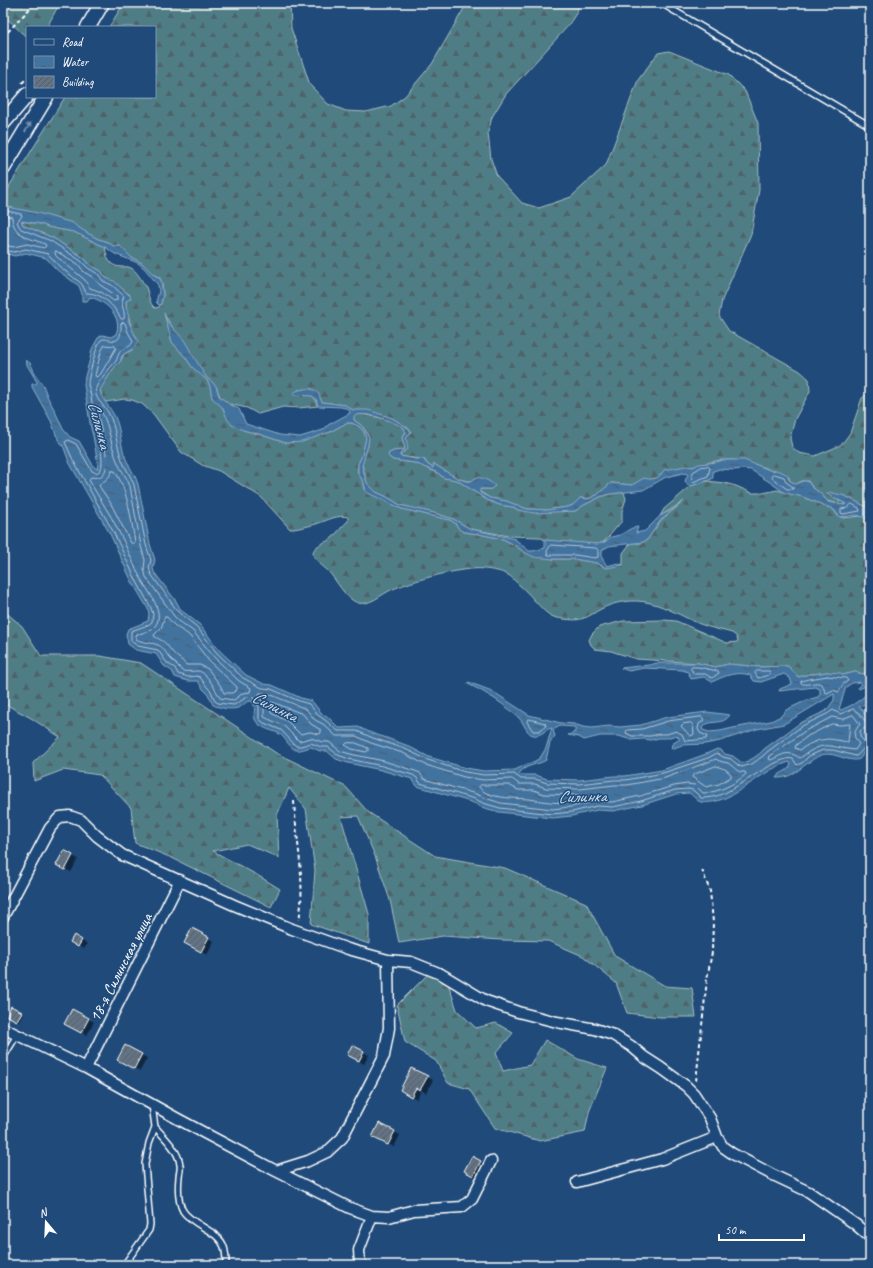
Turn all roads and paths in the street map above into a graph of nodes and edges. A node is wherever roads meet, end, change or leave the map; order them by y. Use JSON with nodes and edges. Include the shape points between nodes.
{"nodes":[{"id":1,"x":35,"y":3,"type":"edge"},
{"id":2,"x":102,"y":3,"type":"edge"},
{"id":3,"x":661,"y":3,"type":"edge"},
{"id":4,"x":89,"y":23,"type":"edge"},
{"id":5,"x":3,"y":37,"type":"edge"},
{"id":6,"x":26,"y":96,"type":"edge"},
{"id":7,"x":45,"y":98,"type":"edge"},
{"id":8,"x":3,"y":123,"type":"edge"},
{"id":9,"x":870,"y":126,"type":"edge"},
{"id":10,"x":7,"y":163,"type":"edge"},
{"id":11,"x":294,"y":801,"type":"dead end"},
{"id":12,"x":702,"y":870,"type":"dead end"},
{"id":13,"x":180,"y":880,"type":"junction"},
{"id":14,"x":3,"y":917,"type":"edge"},
{"id":15,"x":297,"y":931,"type":"junction"},
{"id":16,"x":388,"y":960,"type":"junction"},
{"id":17,"x":3,"y":1028,"type":"edge"},
{"id":18,"x":18,"y":1035,"type":"junction"},
{"id":19,"x":3,"y":1058,"type":"edge"},
{"id":20,"x":86,"y":1068,"type":"junction"},
{"id":21,"x":694,"y":1094,"type":"junction"},
{"id":22,"x":152,"y":1105,"type":"junction"},
{"id":23,"x":155,"y":1128,"type":"junction"},
{"id":24,"x":717,"y":1138,"type":"junction"},
{"id":25,"x":491,"y":1161,"type":"dead end"},
{"id":26,"x":276,"y":1171,"type":"junction"},
{"id":27,"x":578,"y":1182,"type":"dead end"},
{"id":28,"x":372,"y":1216,"type":"junction"},
{"id":29,"x":870,"y":1237,"type":"edge"},
{"id":30,"x":124,"y":1265,"type":"edge"},
{"id":31,"x":226,"y":1265,"type":"edge"},
{"id":32,"x":360,"y":1265,"type":"edge"}],
"edges":[{"from":1,"to":5,"type":"path"},
{"from":2,"to":4,"type":"main road"},
{"from":3,"to":9,"type":"lane"},
{"from":6,"to":8,"type":"main road"},
{"from":10,"to":7,"type":"main road","one_way":true},
{"from":11,"to":15,"type":"path","via":[[301,873],[301,906]]},
{"from":12,"to":21,"type":"path","via":[[710,891],[712,952]]},
{"from":13,"to":14,"type":"street","via":[[122,855],[81,820],[70,816],[60,817],[50,828]]},
{"from":13,"to":15,"type":"street"},
{"from":13,"to":20,"type":"street","name":"18-я Силинская улица"},
{"from":15,"to":16,"type":"street"},
{"from":16,"to":21,"type":"street","via":[[411,962],[435,971],[486,1001],[512,1010],[613,1035]]},
{"from":16,"to":26,"type":"street","via":[[389,1028],[384,1056],[342,1138],[327,1152]]},
{"from":17,"to":18,"type":"street"},
{"from":18,"to":19,"type":"lane"},
{"from":18,"to":20,"type":"street"},
{"from":20,"to":22,"type":"street"},
{"from":21,"to":24,"type":"street","via":[[710,1118]]},
{"from":22,"to":23,"type":"lane"},
{"from":22,"to":26,"type":"street"},
{"from":23,"to":30,"type":"lane","via":[[149,1143],[146,1164],[149,1230]]},
{"from":23,"to":31,"type":"lane","via":[[178,1157],[182,1210],[191,1220],[218,1237],[223,1245]]},
{"from":24,"to":27,"type":"street","via":[[662,1160]]},
{"from":24,"to":29,"type":"street","via":[[723,1147],[733,1154],[788,1184],[809,1192]]},
{"from":25,"to":28,"type":"street","via":[[472,1199],[462,1207],[414,1210],[389,1217]]},
{"from":26,"to":28,"type":"street","via":[[350,1208]]},
{"from":28,"to":32,"type":"street","via":[[359,1250]]}]}
